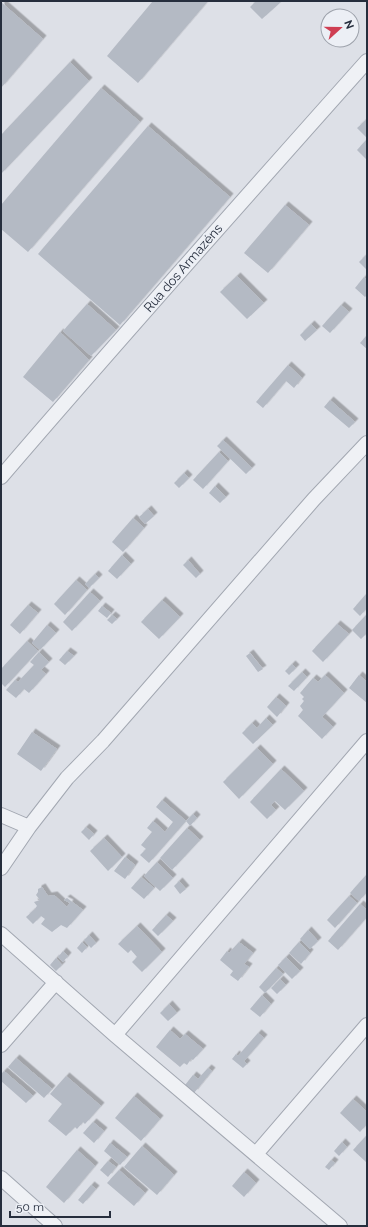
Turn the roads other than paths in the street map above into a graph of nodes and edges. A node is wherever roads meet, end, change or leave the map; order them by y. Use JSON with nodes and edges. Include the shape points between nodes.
{"nodes":[{"id":1,"x":367,"y":61,"type":"edge"},
{"id":2,"x":367,"y":443,"type":"edge"},
{"id":3,"x":1,"y":477,"type":"edge"},
{"id":4,"x":367,"y":741,"type":"edge"},
{"id":5,"x":1,"y":815,"type":"edge"},
{"id":6,"x":29,"y":827,"type":"junction"},
{"id":7,"x":1,"y":868,"type":"edge"},
{"id":8,"x":1,"y":934,"type":"edge"},
{"id":9,"x":56,"y":982,"type":"junction"},
{"id":10,"x":367,"y":1025,"type":"edge"},
{"id":11,"x":115,"y":1035,"type":"junction"},
{"id":12,"x":1,"y":1045,"type":"edge"},
{"id":13,"x":256,"y":1154,"type":"junction"},
{"id":14,"x":1,"y":1178,"type":"edge"},
{"id":15,"x":55,"y":1226,"type":"edge"},
{"id":16,"x":340,"y":1226,"type":"edge"}],
"edges":[{"from":1,"to":3,"type":"street","name":"Rua dos Armazéns"},
{"from":2,"to":6,"type":"street","via":[[314,499],[103,741],[67,778]]},
{"from":4,"to":11,"type":"street"},
{"from":5,"to":6,"type":"street"},
{"from":6,"to":7,"type":"street"},
{"from":8,"to":9,"type":"street"},
{"from":9,"to":11,"type":"street"},
{"from":9,"to":12,"type":"street"},
{"from":10,"to":13,"type":"street"},
{"from":11,"to":13,"type":"street"},
{"from":13,"to":16,"type":"street"},
{"from":14,"to":15,"type":"street"}]}
